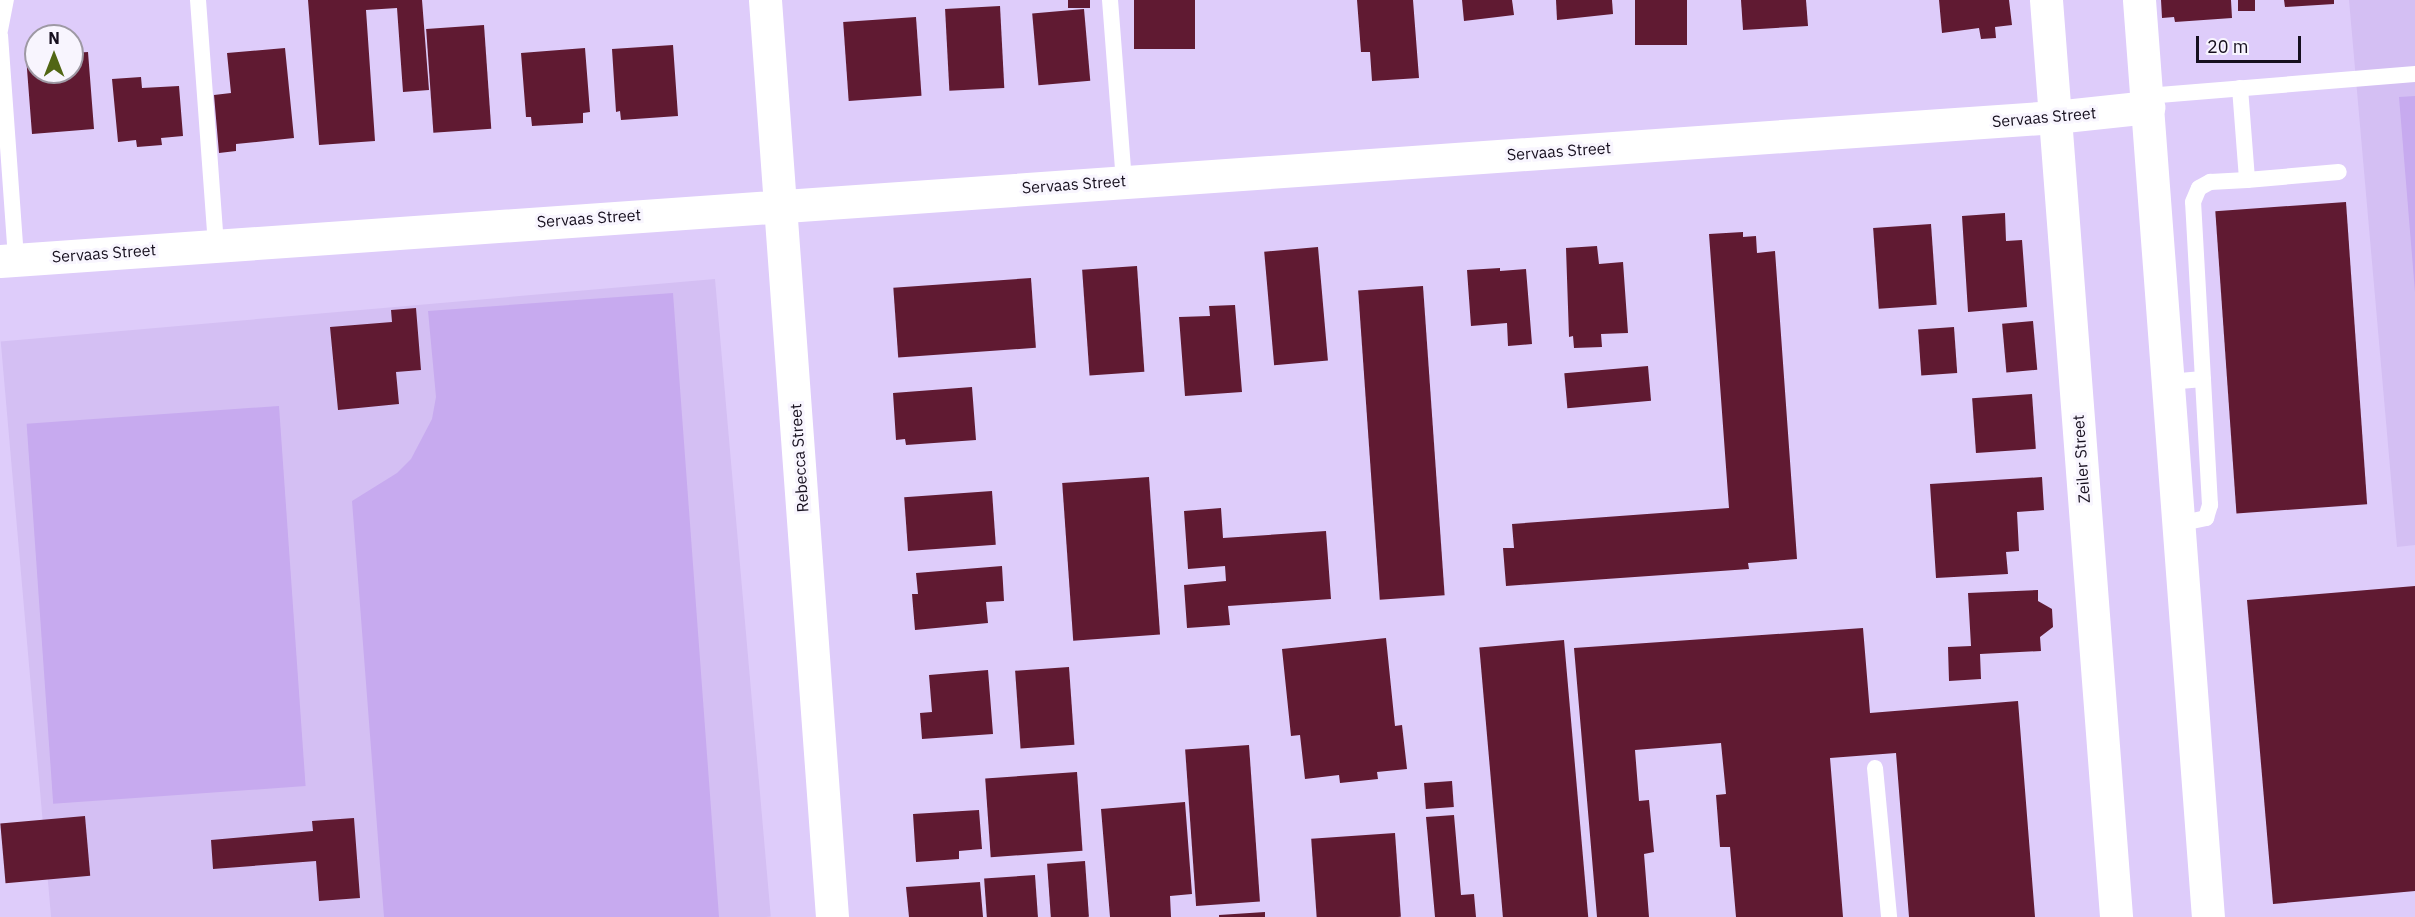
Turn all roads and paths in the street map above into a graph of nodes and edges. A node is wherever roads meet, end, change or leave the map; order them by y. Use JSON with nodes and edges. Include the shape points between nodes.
{"nodes":[{"id":1,"x":6,"y":0,"type":"edge"},
{"id":2,"x":198,"y":0,"type":"edge"},
{"id":3,"x":765,"y":0,"type":"edge"},
{"id":4,"x":1110,"y":0,"type":"edge"},
{"id":5,"x":2046,"y":0,"type":"edge"},
{"id":6,"x":2139,"y":0,"type":"edge"},
{"id":7,"x":0,"y":30,"type":"edge"},
{"id":8,"x":0,"y":35,"type":"edge"},
{"id":9,"x":2415,"y":74,"type":"edge"},
{"id":10,"x":2240,"y":88,"type":"junction"},
{"id":11,"x":2147,"y":101,"type":"junction"},
{"id":12,"x":2055,"y":117,"type":"junction"},
{"id":13,"x":2339,"y":172,"type":"dead end"},
{"id":14,"x":2247,"y":180,"type":"junction"},
{"id":15,"x":1124,"y":181,"type":"junction"},
{"id":16,"x":780,"y":204,"type":"junction"},
{"id":17,"x":216,"y":245,"type":"junction"},
{"id":18,"x":8,"y":260,"type":"edge"},
{"id":19,"x":2203,"y":379,"type":"junction"},
{"id":20,"x":2168,"y":382,"type":"junction"},
{"id":21,"x":2178,"y":524,"type":"junction"},
{"id":22,"x":1875,"y":768,"type":"dead end"},
{"id":23,"x":832,"y":917,"type":"edge"},
{"id":24,"x":1889,"y":917,"type":"edge"},
{"id":25,"x":2116,"y":917,"type":"edge"},
{"id":26,"x":2208,"y":917,"type":"edge"}],
"edges":[{"from":1,"to":7,"type":"lane"},
{"from":2,"to":17,"type":"lane"},
{"from":3,"to":16,"type":"street","name":"Rebecca Street"},
{"from":4,"to":15,"type":"lane"},
{"from":5,"to":12,"type":"street","name":"Zeiler Street"},
{"from":6,"to":11,"type":"street"},
{"from":8,"to":18,"type":"lane"},
{"from":9,"to":10,"type":"lane"},
{"from":10,"to":11,"type":"lane"},
{"from":10,"to":14,"type":"lane"},
{"from":11,"to":12,"type":"street","name":"Servaas Street"},
{"from":11,"to":20,"type":"street"},
{"from":12,"to":15,"type":"street","name":"Servaas Street"},
{"from":12,"to":25,"type":"street","name":"Zeiler Street"},
{"from":13,"to":14,"type":"lane"},
{"from":14,"to":19,"type":"lane","via":[[2210,182],[2199,188],[2193,202]]},
{"from":15,"to":16,"type":"street","name":"Servaas Street"},
{"from":16,"to":17,"type":"street","name":"Servaas Street"},
{"from":16,"to":23,"type":"street","name":"Rebecca Street"},
{"from":17,"to":18,"type":"street","name":"Servaas Street"},
{"from":19,"to":20,"type":"lane"},
{"from":19,"to":21,"type":"lane","via":[[2210,506],[2206,518]]},
{"from":20,"to":21,"type":"street"},
{"from":21,"to":26,"type":"street"},
{"from":22,"to":24,"type":"lane"}]}
